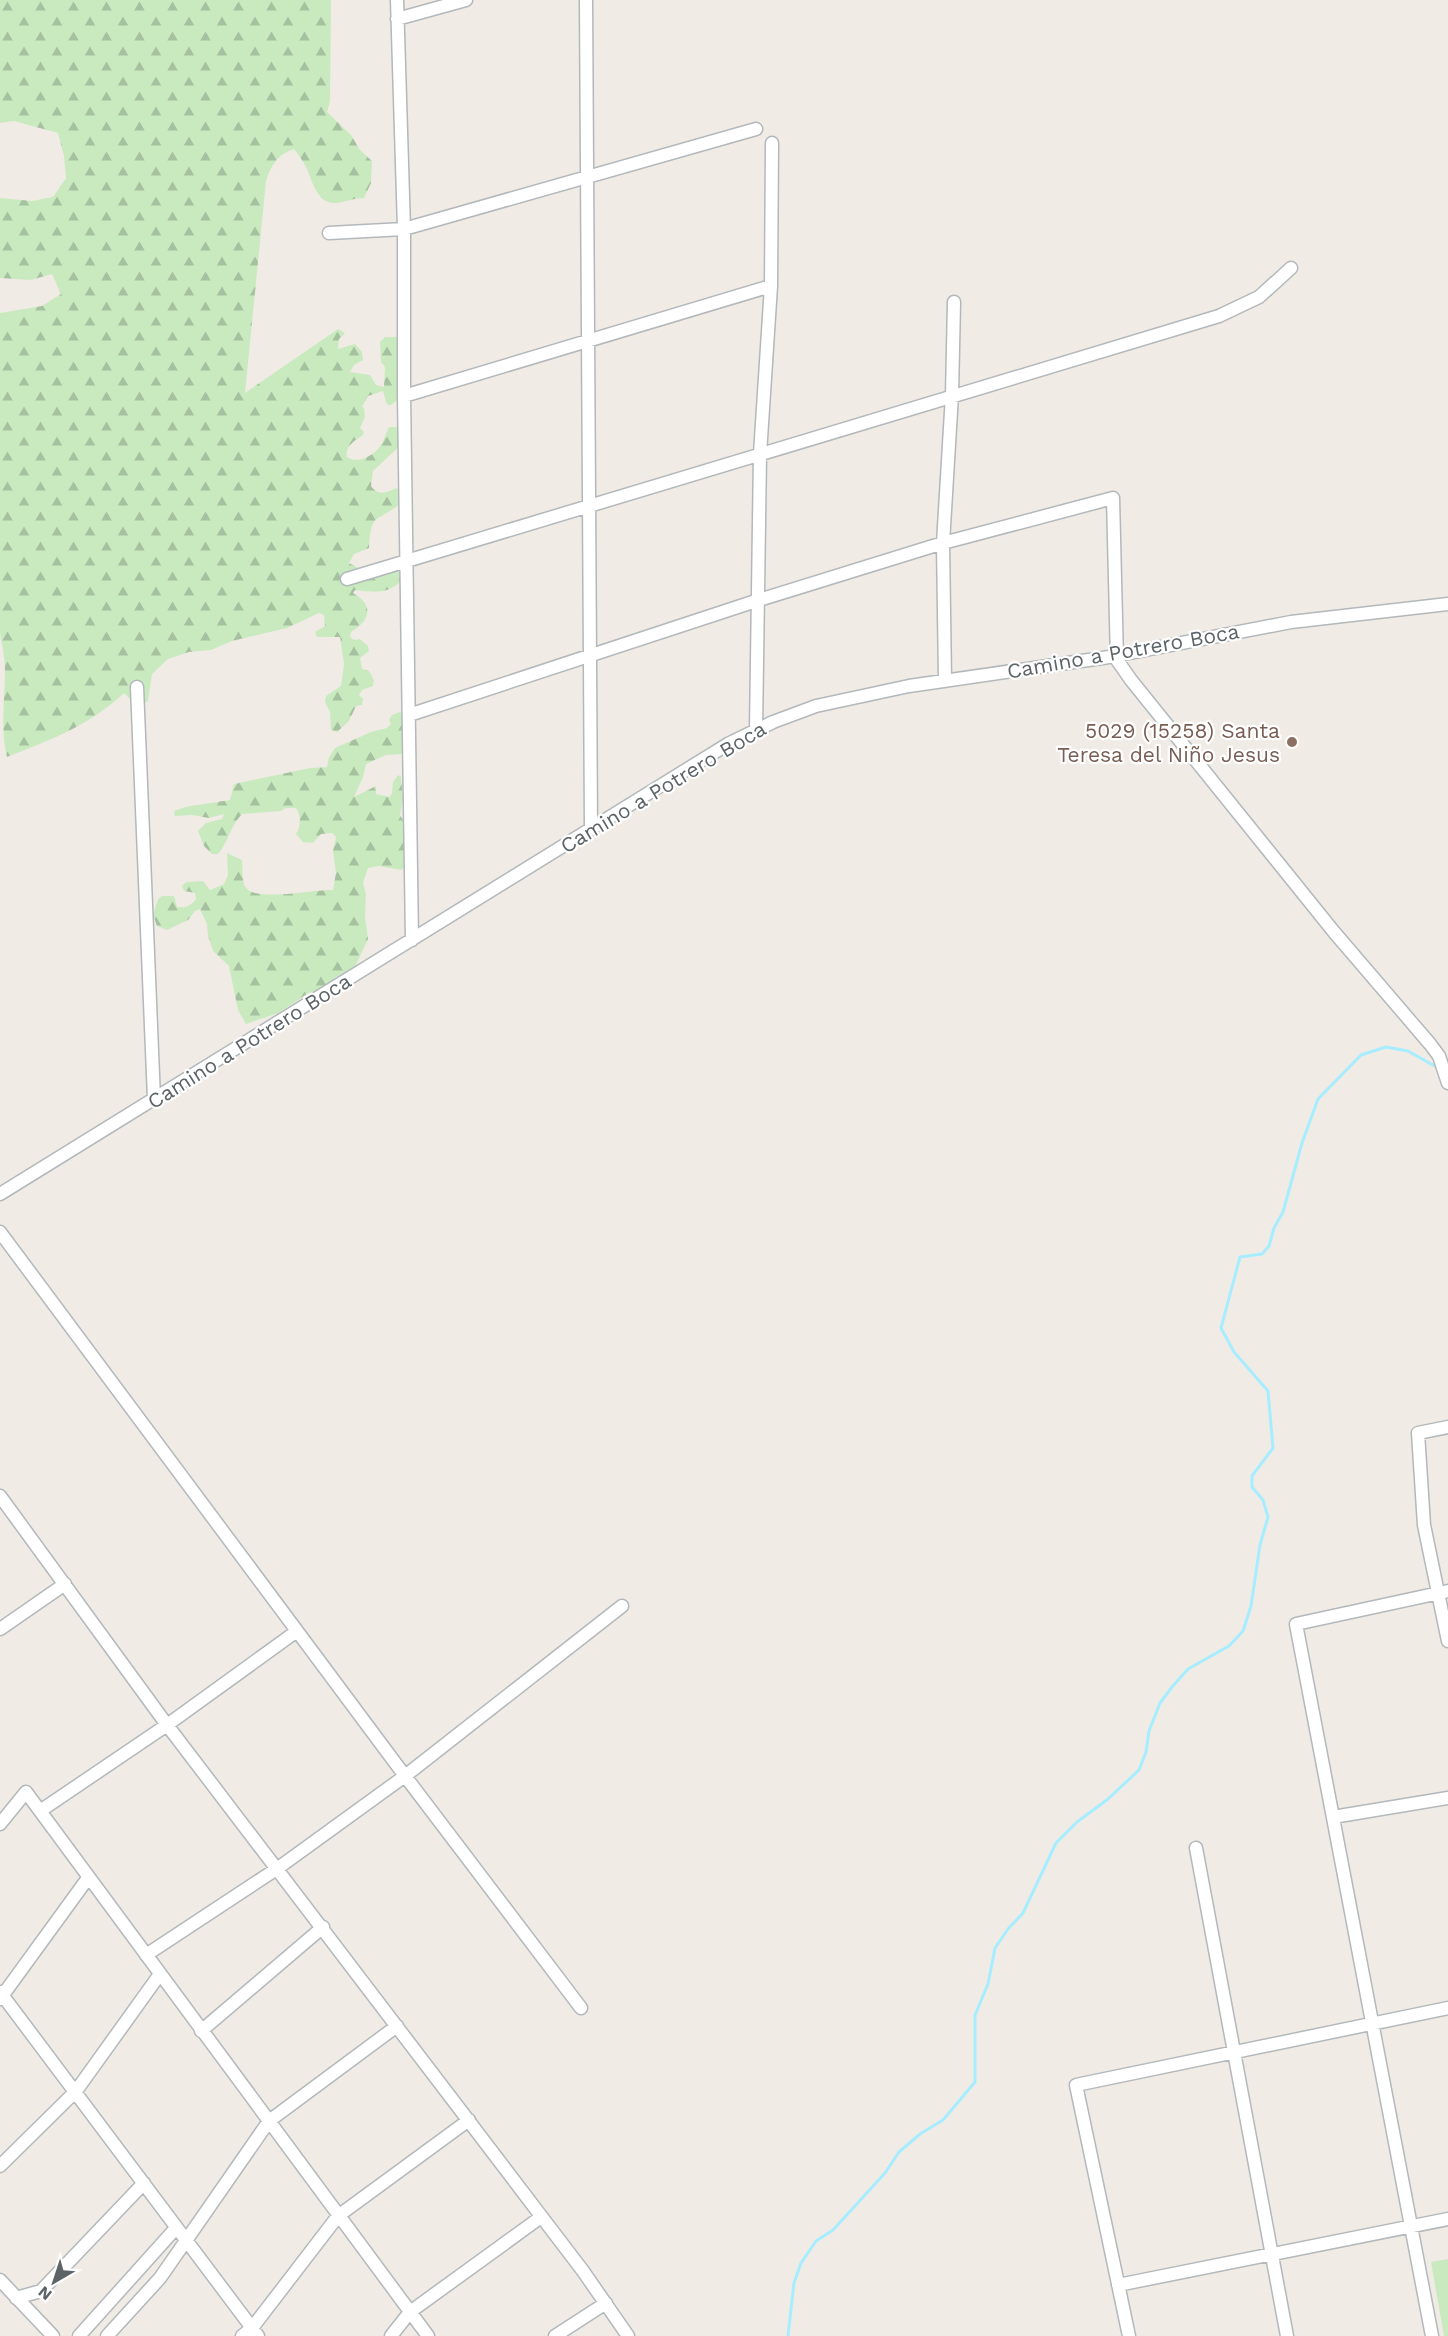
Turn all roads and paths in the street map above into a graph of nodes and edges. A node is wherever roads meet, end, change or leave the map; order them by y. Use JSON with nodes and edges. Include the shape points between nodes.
{"nodes":[{"id":1,"x":397,"y":0,"type":"edge"},
{"id":2,"x":466,"y":0,"type":"edge"},
{"id":3,"x":586,"y":0,"type":"edge"},
{"id":4,"x":397,"y":19,"type":"junction"},
{"id":5,"x":756,"y":129,"type":"dead end"},
{"id":6,"x":772,"y":143,"type":"dead end"},
{"id":7,"x":587,"y":176,"type":"junction"},
{"id":8,"x":404,"y":229,"type":"junction"},
{"id":9,"x":329,"y":233,"type":"dead end"},
{"id":10,"x":1291,"y":268,"type":"dead end"},
{"id":11,"x":771,"y":286,"type":"junction"},
{"id":12,"x":954,"y":302,"type":"dead end"},
{"id":13,"x":590,"y":340,"type":"junction"},
{"id":14,"x":952,"y":395,"type":"junction"},
{"id":15,"x":404,"y":396,"type":"junction"},
{"id":16,"x":760,"y":454,"type":"junction"},
{"id":17,"x":590,"y":507,"type":"junction"},
{"id":18,"x":943,"y":543,"type":"junction"},
{"id":19,"x":407,"y":560,"type":"junction"},
{"id":20,"x":346,"y":579,"type":"dead end"},
{"id":21,"x":759,"y":600,"type":"junction"},
{"id":22,"x":1448,"y":604,"type":"edge"},
{"id":23,"x":591,"y":655,"type":"junction"},
{"id":24,"x":1116,"y":655,"type":"junction"},
{"id":25,"x":945,"y":681,"type":"junction"},
{"id":26,"x":137,"y":687,"type":"dead end"},
{"id":27,"x":409,"y":715,"type":"junction"},
{"id":28,"x":756,"y":730,"type":"junction"},
{"id":29,"x":591,"y":828,"type":"junction"},
{"id":30,"x":412,"y":939,"type":"junction"},
{"id":31,"x":1446,"y":1076,"type":"edge"},
{"id":32,"x":154,"y":1099,"type":"junction"},
{"id":33,"x":0,"y":1194,"type":"edge"},
{"id":34,"x":0,"y":1232,"type":"edge"},
{"id":35,"x":1448,"y":1427,"type":"edge"},
{"id":36,"x":0,"y":1496,"type":"edge"},
{"id":37,"x":65,"y":1584,"type":"junction"},
{"id":38,"x":1443,"y":1592,"type":"edge"},
{"id":39,"x":622,"y":1606,"type":"dead end"},
{"id":40,"x":0,"y":1629,"type":"edge"},
{"id":41,"x":297,"y":1631,"type":"junction"},
{"id":42,"x":1448,"y":1641,"type":"edge"},
{"id":43,"x":167,"y":1725,"type":"junction"},
{"id":44,"x":405,"y":1776,"type":"junction"},
{"id":45,"x":1448,"y":1798,"type":"edge"},
{"id":46,"x":40,"y":1811,"type":"junction"},
{"id":47,"x":1333,"y":1816,"type":"junction"},
{"id":48,"x":0,"y":1824,"type":"edge"},
{"id":49,"x":1196,"y":1848,"type":"dead end"},
{"id":50,"x":278,"y":1868,"type":"junction"},
{"id":51,"x":88,"y":1878,"type":"junction"},
{"id":52,"x":323,"y":1927,"type":"junction"},
{"id":53,"x":146,"y":1954,"type":"junction"},
{"id":54,"x":160,"y":1974,"type":"junction"},
{"id":55,"x":1,"y":1996,"type":"edge"},
{"id":56,"x":581,"y":2008,"type":"dead end"},
{"id":57,"x":1448,"y":2008,"type":"edge"},
{"id":58,"x":1372,"y":2023,"type":"junction"},
{"id":59,"x":397,"y":2026,"type":"junction"},
{"id":60,"x":201,"y":2031,"type":"junction"},
{"id":61,"x":1233,"y":2052,"type":"junction"},
{"id":62,"x":76,"y":2091,"type":"junction"},
{"id":63,"x":469,"y":2120,"type":"junction"},
{"id":64,"x":269,"y":2121,"type":"junction"},
{"id":65,"x":0,"y":2166,"type":"edge"},
{"id":66,"x":144,"y":2183,"type":"junction"},
{"id":67,"x":338,"y":2216,"type":"junction"},
{"id":68,"x":541,"y":2217,"type":"junction"},
{"id":69,"x":1448,"y":2219,"type":"edge"},
{"id":70,"x":1411,"y":2226,"type":"junction"},
{"id":71,"x":176,"y":2228,"type":"junction"},
{"id":72,"x":186,"y":2242,"type":"junction"},
{"id":73,"x":1271,"y":2255,"type":"junction"},
{"id":74,"x":0,"y":2280,"type":"edge"},
{"id":75,"x":1118,"y":2285,"type":"junction"},
{"id":76,"x":16,"y":2298,"type":"junction"},
{"id":77,"x":606,"y":2303,"type":"junction"},
{"id":78,"x":410,"y":2312,"type":"junction"},
{"id":79,"x":251,"y":2333,"type":"edge"},
{"id":80,"x":52,"y":2336,"type":"edge"},
{"id":81,"x":79,"y":2336,"type":"edge"},
{"id":82,"x":106,"y":2336,"type":"edge"},
{"id":83,"x":391,"y":2336,"type":"edge"},
{"id":84,"x":428,"y":2336,"type":"edge"},
{"id":85,"x":555,"y":2336,"type":"edge"},
{"id":86,"x":628,"y":2336,"type":"edge"},
{"id":87,"x":1129,"y":2336,"type":"edge"},
{"id":88,"x":1287,"y":2336,"type":"edge"},
{"id":89,"x":1432,"y":2336,"type":"edge"}],
"edges":[{"from":1,"to":4,"type":"street"},
{"from":2,"to":4,"type":"street"},
{"from":3,"to":7,"type":"street"},
{"from":4,"to":8,"type":"street"},
{"from":5,"to":7,"type":"street"},
{"from":6,"to":11,"type":"street"},
{"from":7,"to":8,"type":"street"},
{"from":7,"to":13,"type":"street"},
{"from":8,"to":9,"type":"street"},
{"from":8,"to":15,"type":"street"},
{"from":10,"to":14,"type":"street","via":[[1259,297],[1219,316]]},
{"from":11,"to":13,"type":"street"},
{"from":11,"to":16,"type":"street"},
{"from":12,"to":14,"type":"street"},
{"from":13,"to":15,"type":"street"},
{"from":13,"to":17,"type":"street"},
{"from":14,"to":16,"type":"street"},
{"from":14,"to":18,"type":"street"},
{"from":15,"to":19,"type":"street"},
{"from":16,"to":17,"type":"street"},
{"from":16,"to":21,"type":"street"},
{"from":17,"to":19,"type":"street"},
{"from":17,"to":23,"type":"street"},
{"from":18,"to":21,"type":"street"},
{"from":18,"to":24,"type":"street","via":[[1113,498]]},
{"from":18,"to":25,"type":"street"},
{"from":19,"to":20,"type":"street"},
{"from":19,"to":27,"type":"street"},
{"from":21,"to":23,"type":"street"},
{"from":21,"to":28,"type":"street"},
{"from":22,"to":24,"type":"street","name":"Camino a Potrero Boca","via":[[1291,622]]},
{"from":23,"to":27,"type":"street"},
{"from":23,"to":29,"type":"street"},
{"from":24,"to":25,"type":"street","name":"Camino a Potrero Boca"},
{"from":24,"to":31,"type":"street","via":[[1131,680],[1334,932],[1430,1044]]},
{"from":25,"to":28,"type":"street","name":"Camino a Potrero Boca","via":[[816,706]]},
{"from":26,"to":32,"type":"street"},
{"from":27,"to":30,"type":"street"},
{"from":28,"to":29,"type":"street","name":"Camino a Potrero Boca"},
{"from":29,"to":30,"type":"street","name":"Camino a Potrero Boca"},
{"from":30,"to":32,"type":"street","name":"Camino a Potrero Boca"},
{"from":32,"to":33,"type":"street","name":"Camino a Potrero Boca"},
{"from":34,"to":41,"type":"street"},
{"from":35,"to":38,"type":"street","via":[[1418,1433],[1424,1525]]},
{"from":36,"to":37,"type":"street"},
{"from":37,"to":40,"type":"street"},
{"from":37,"to":43,"type":"street"},
{"from":38,"to":42,"type":"street"},
{"from":38,"to":47,"type":"street","via":[[1296,1624]]},
{"from":39,"to":44,"type":"street"},
{"from":41,"to":43,"type":"street"},
{"from":41,"to":44,"type":"street"},
{"from":43,"to":46,"type":"street"},
{"from":43,"to":50,"type":"street"},
{"from":44,"to":50,"type":"street"},
{"from":44,"to":56,"type":"street"},
{"from":45,"to":47,"type":"street"},
{"from":46,"to":48,"type":"street","via":[[26,1792]]},
{"from":46,"to":51,"type":"street"},
{"from":47,"to":58,"type":"street"},
{"from":49,"to":61,"type":"street"},
{"from":50,"to":52,"type":"street"},
{"from":50,"to":53,"type":"street"},
{"from":51,"to":53,"type":"street"},
{"from":51,"to":55,"type":"street"},
{"from":52,"to":59,"type":"street"},
{"from":52,"to":60,"type":"street"},
{"from":53,"to":54,"type":"street"},
{"from":54,"to":60,"type":"street"},
{"from":54,"to":62,"type":"street"},
{"from":55,"to":62,"type":"street"},
{"from":57,"to":58,"type":"street"},
{"from":58,"to":61,"type":"street"},
{"from":58,"to":70,"type":"street"},
{"from":59,"to":63,"type":"street"},
{"from":59,"to":64,"type":"street"},
{"from":60,"to":64,"type":"street"},
{"from":61,"to":73,"type":"street"},
{"from":61,"to":75,"type":"street","via":[[1076,2085]]},
{"from":62,"to":65,"type":"street"},
{"from":62,"to":66,"type":"street"},
{"from":63,"to":67,"type":"street"},
{"from":63,"to":68,"type":"street"},
{"from":64,"to":67,"type":"street"},
{"from":64,"to":72,"type":"street"},
{"from":66,"to":71,"type":"street"},
{"from":66,"to":76,"type":"street","via":[[41,2291]]},
{"from":67,"to":78,"type":"street"},
{"from":67,"to":79,"type":"street"},
{"from":68,"to":77,"type":"street"},
{"from":68,"to":78,"type":"street"},
{"from":69,"to":70,"type":"street"},
{"from":70,"to":73,"type":"street"},
{"from":70,"to":89,"type":"street"},
{"from":71,"to":72,"type":"street"},
{"from":71,"to":81,"type":"street"},
{"from":72,"to":79,"type":"street"},
{"from":72,"to":82,"type":"street","via":[[160,2278]]},
{"from":73,"to":75,"type":"street"},
{"from":73,"to":88,"type":"street"},
{"from":74,"to":76,"type":"street"},
{"from":75,"to":87,"type":"street"},
{"from":76,"to":80,"type":"street"},
{"from":77,"to":85,"type":"street"},
{"from":77,"to":86,"type":"street"},
{"from":78,"to":83,"type":"street"},
{"from":78,"to":84,"type":"street"}]}
